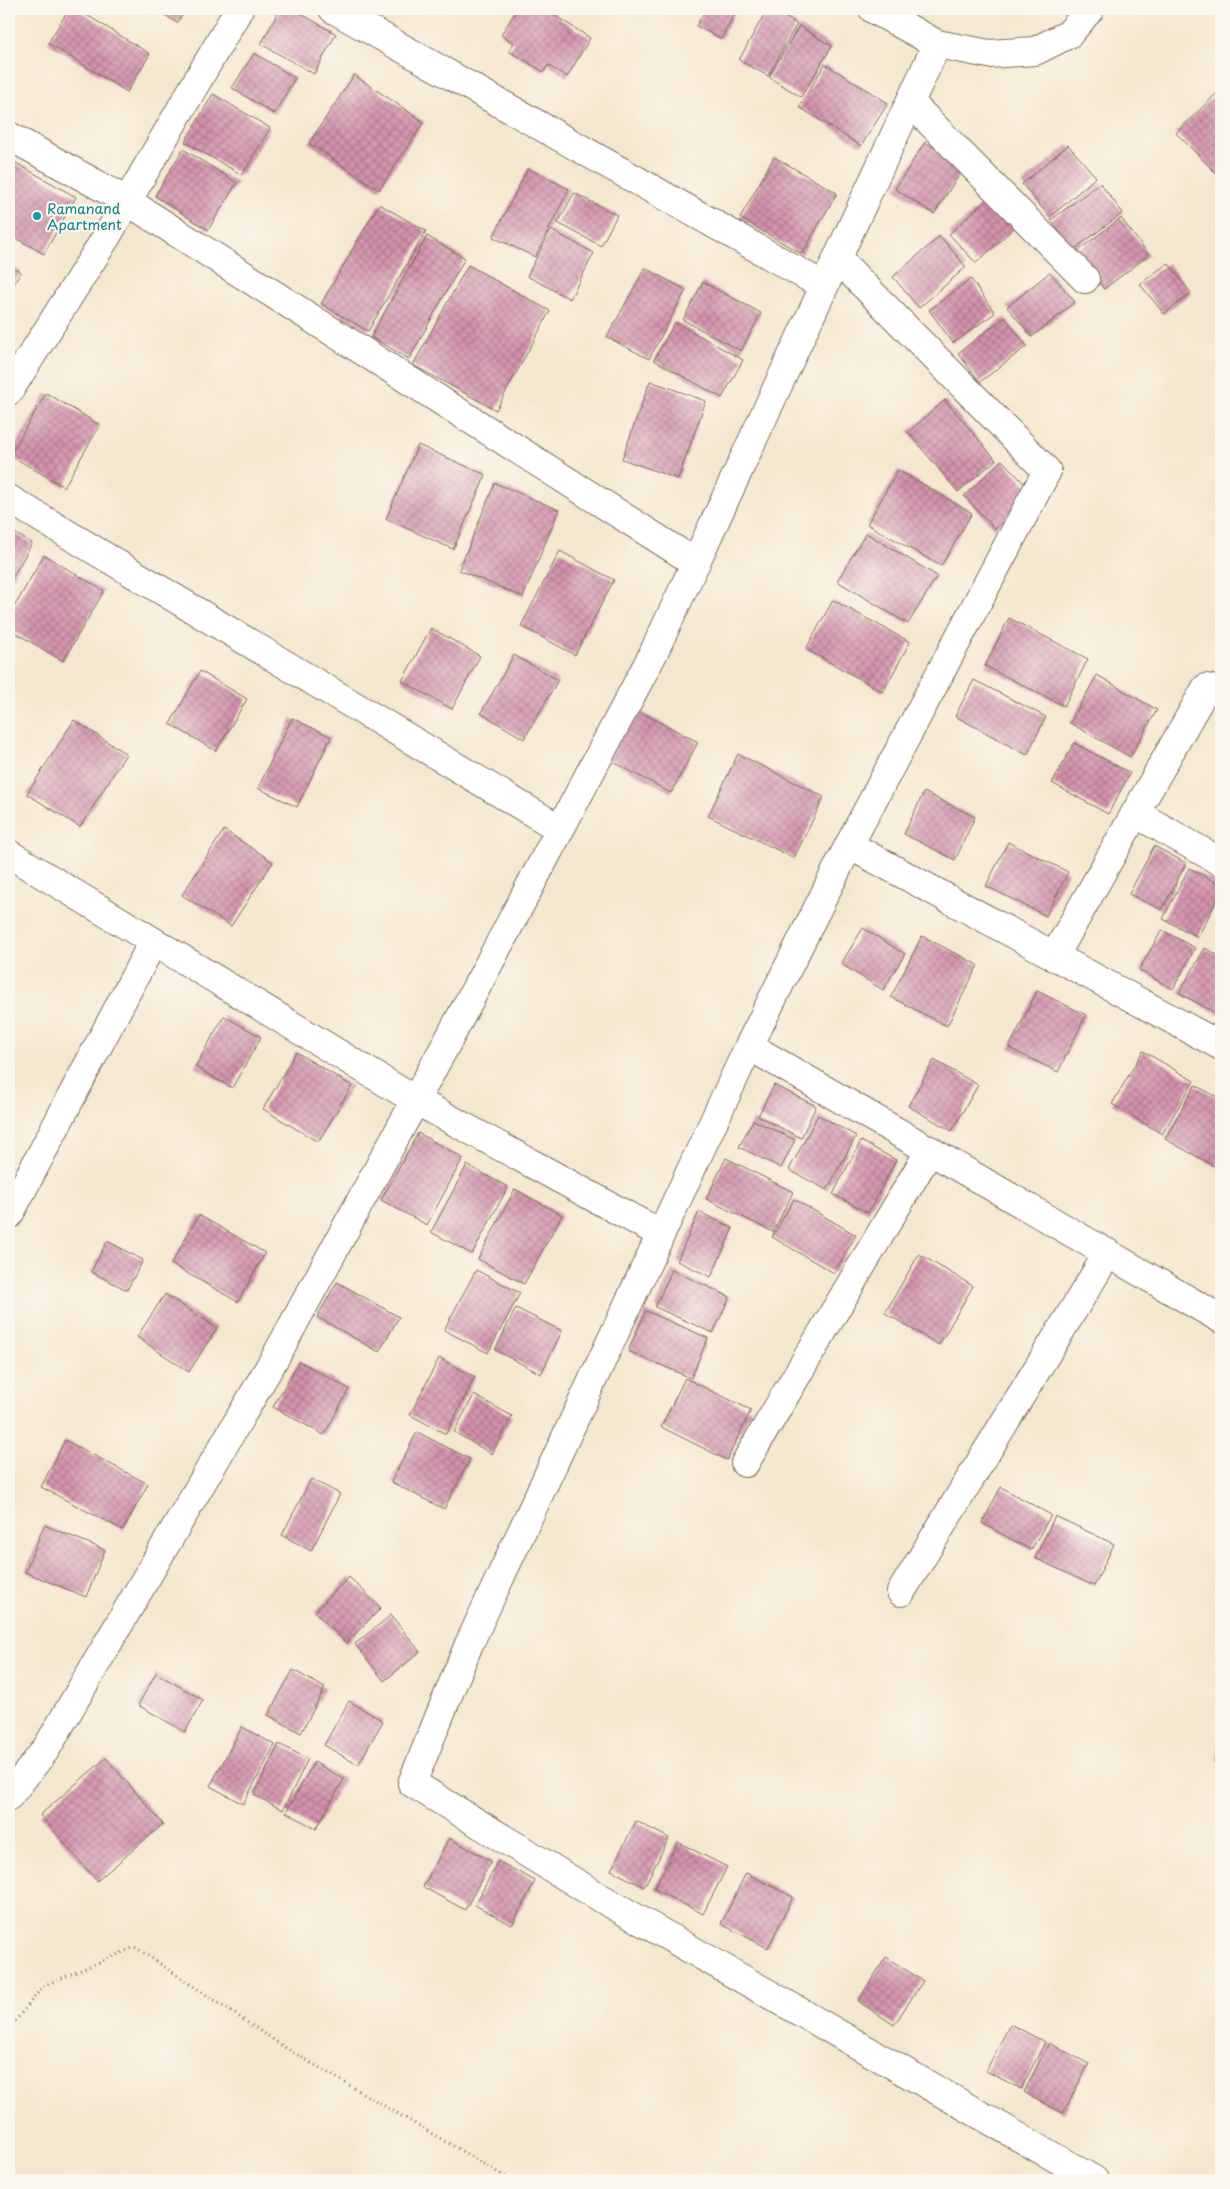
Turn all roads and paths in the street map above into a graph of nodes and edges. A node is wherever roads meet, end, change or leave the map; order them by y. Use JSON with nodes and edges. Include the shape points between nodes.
{"nodes":[{"id":1,"x":239,"y":9,"type":"edge"},
{"id":2,"x":333,"y":9,"type":"edge"},
{"id":3,"x":873,"y":9,"type":"edge"},
{"id":4,"x":1090,"y":9,"type":"edge"},
{"id":5,"x":937,"y":44,"type":"junction"},
{"id":6,"x":910,"y":102,"type":"junction"},
{"id":7,"x":9,"y":136,"type":"edge"},
{"id":8,"x":127,"y":202,"type":"junction"},
{"id":9,"x":837,"y":258,"type":"junction"},
{"id":10,"x":1086,"y":279,"type":"dead end"},
{"id":11,"x":824,"y":286,"type":"junction"},
{"id":12,"x":9,"y":391,"type":"edge"},
{"id":13,"x":9,"y":499,"type":"edge"},
{"id":14,"x":696,"y":563,"type":"junction"},
{"id":15,"x":1221,"y":691,"type":"edge"},
{"id":16,"x":1135,"y":813,"type":"junction"},
{"id":17,"x":560,"y":829,"type":"junction"},
{"id":18,"x":849,"y":845,"type":"junction"},
{"id":19,"x":9,"y":854,"type":"edge"},
{"id":20,"x":1221,"y":862,"type":"edge"},
{"id":21,"x":153,"y":942,"type":"junction"},
{"id":22,"x":1054,"y":957,"type":"junction"},
{"id":23,"x":749,"y":1046,"type":"junction"},
{"id":24,"x":1221,"y":1046,"type":"edge"},
{"id":25,"x":415,"y":1100,"type":"junction"},
{"id":26,"x":930,"y":1150,"type":"junction"},
{"id":27,"x":9,"y":1215,"type":"edge"},
{"id":28,"x":661,"y":1234,"type":"junction"},
{"id":29,"x":1108,"y":1253,"type":"junction"},
{"id":30,"x":1221,"y":1318,"type":"edge"},
{"id":31,"x":745,"y":1463,"type":"dead end"},
{"id":32,"x":901,"y":1592,"type":"dead end"},
{"id":33,"x":9,"y":1796,"type":"edge"},
{"id":34,"x":9,"y":2029,"type":"edge"},
{"id":35,"x":511,"y":2180,"type":"edge"},
{"id":36,"x":1094,"y":2180,"type":"edge"}],
"edges":[{"from":1,"to":8,"type":"street"},
{"from":2,"to":11,"type":"street"},
{"from":3,"to":5,"type":"street"},
{"from":4,"to":5,"type":"street","via":[[1069,34],[1035,51],[990,54]]},
{"from":5,"to":6,"type":"street"},
{"from":6,"to":9,"type":"street"},
{"from":6,"to":10,"type":"street"},
{"from":7,"to":8,"type":"street"},
{"from":8,"to":12,"type":"street"},
{"from":8,"to":14,"type":"street"},
{"from":9,"to":11,"type":"street"},
{"from":9,"to":18,"type":"street","via":[[1048,471]]},
{"from":11,"to":14,"type":"street"},
{"from":13,"to":17,"type":"street"},
{"from":14,"to":17,"type":"street","via":[[653,654]]},
{"from":15,"to":16,"type":"street","via":[[1206,688]]},
{"from":16,"to":20,"type":"street"},
{"from":16,"to":22,"type":"street"},
{"from":17,"to":25,"type":"street"},
{"from":18,"to":22,"type":"street"},
{"from":18,"to":23,"type":"street"},
{"from":19,"to":21,"type":"street"},
{"from":21,"to":25,"type":"street"},
{"from":21,"to":27,"type":"street"},
{"from":22,"to":24,"type":"street"},
{"from":23,"to":26,"type":"street"},
{"from":23,"to":28,"type":"street"},
{"from":25,"to":28,"type":"street"},
{"from":25,"to":33,"type":"street","via":[[271,1364],[46,1749]]},
{"from":26,"to":29,"type":"street"},
{"from":26,"to":31,"type":"street"},
{"from":28,"to":36,"type":"street","via":[[469,1644],[412,1783],[601,1898]]},
{"from":29,"to":30,"type":"street"},
{"from":29,"to":32,"type":"street"},
{"from":34,"to":35,"type":"path","via":[[43,1986],[135,1947],[284,2047]]}]}
